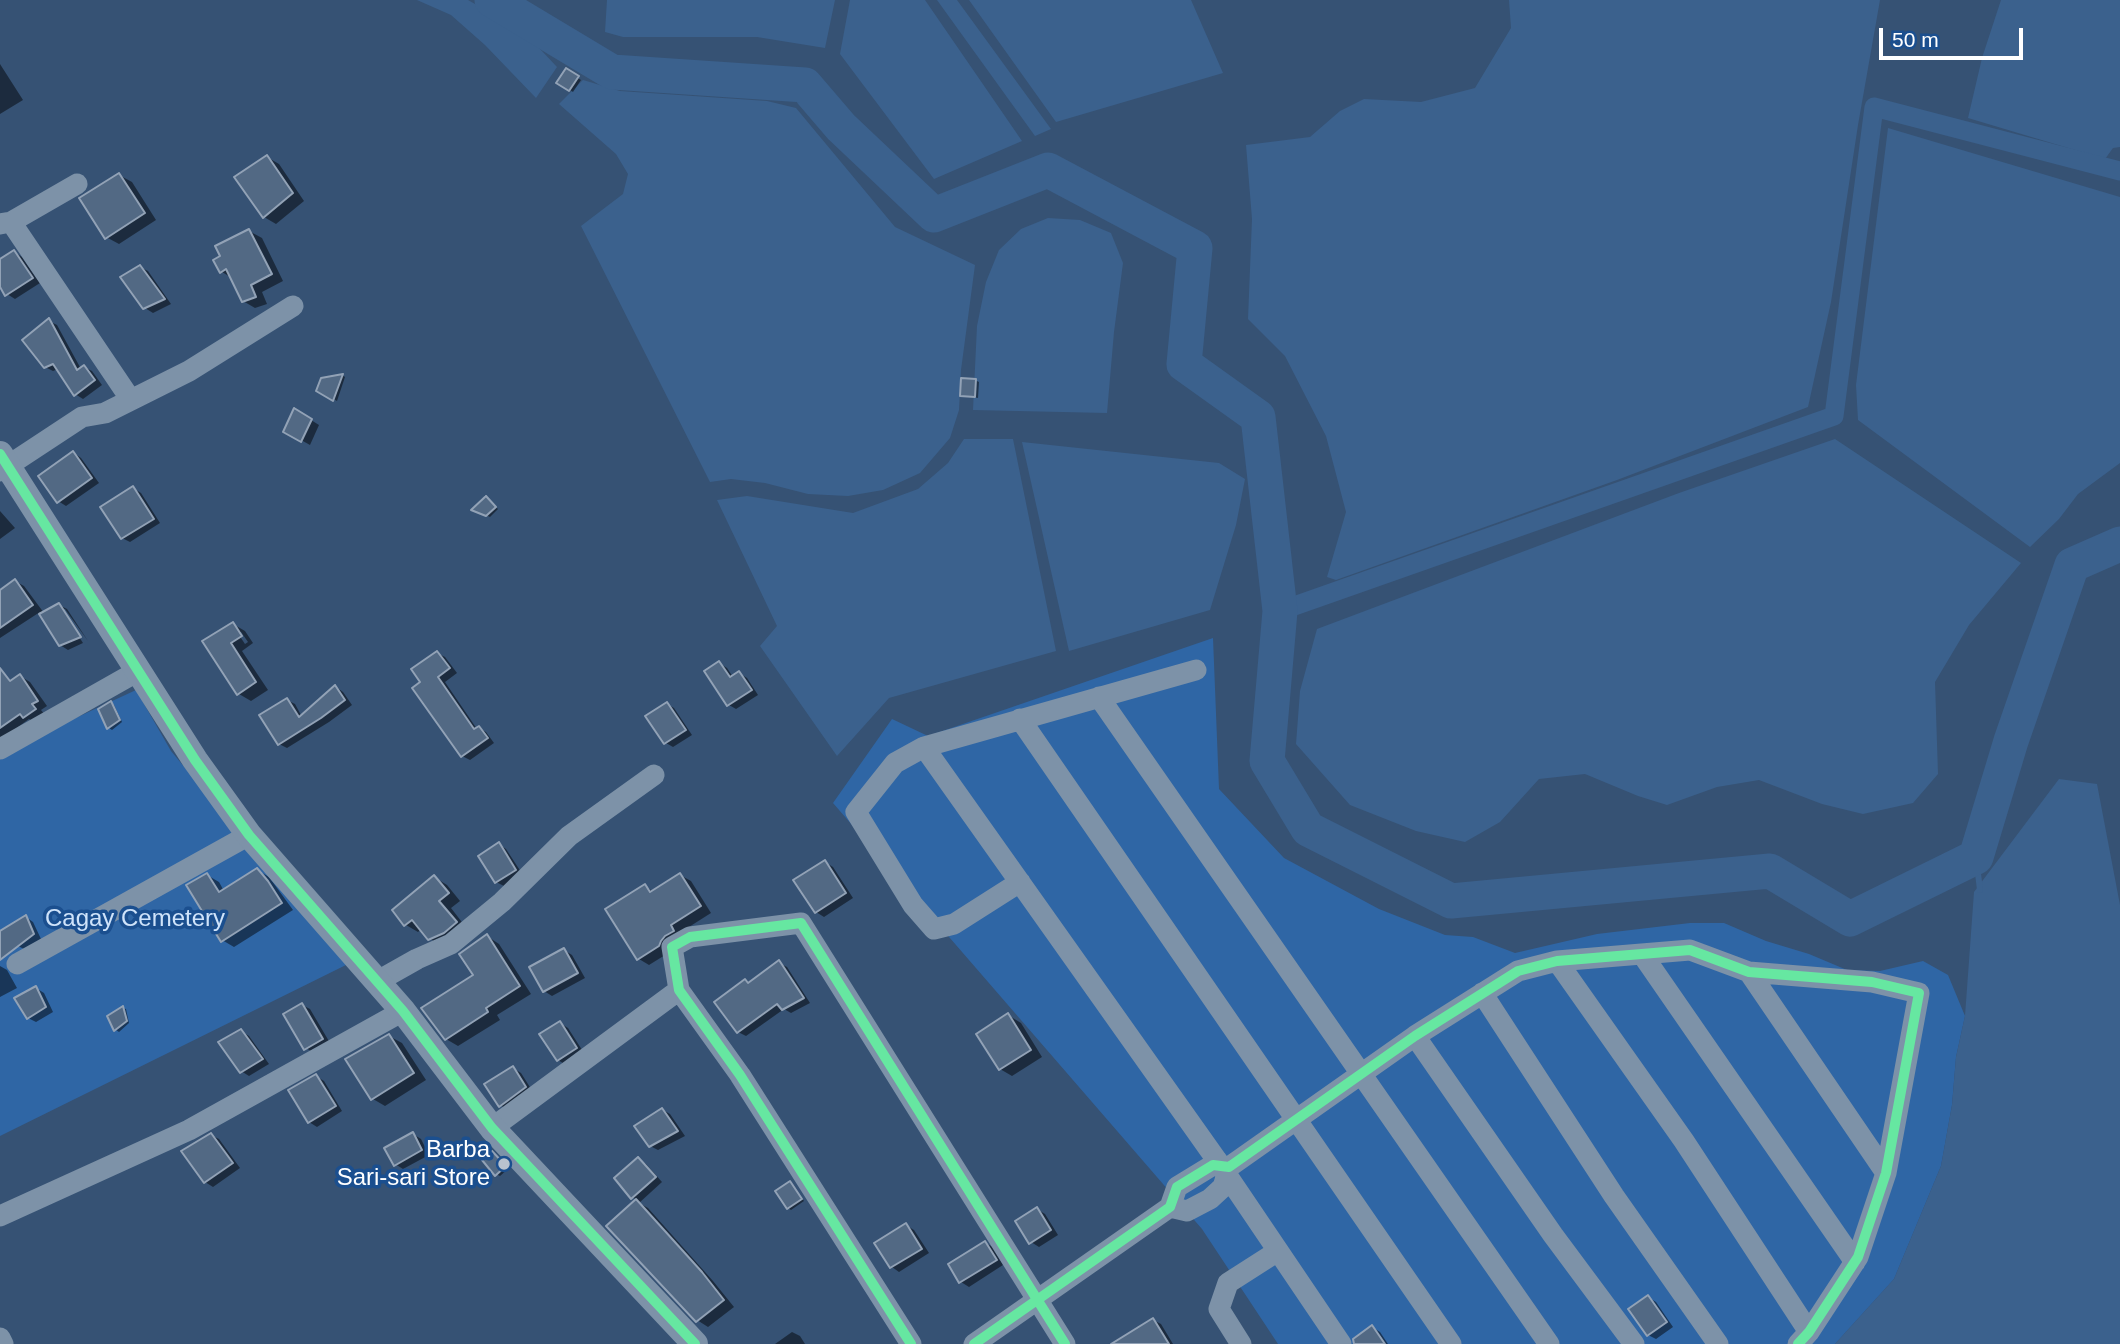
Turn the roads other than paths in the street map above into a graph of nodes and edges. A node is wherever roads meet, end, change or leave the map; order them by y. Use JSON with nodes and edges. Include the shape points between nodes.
{"nodes":[{"id":1,"x":77,"y":184,"type":"dead end"},
{"id":2,"x":6,"y":223,"type":"edge"},
{"id":3,"x":293,"y":306,"type":"dead end"},
{"id":4,"x":131,"y":400,"type":"junction"},
{"id":5,"x":3,"y":463,"type":"edge"},
{"id":6,"x":1196,"y":670,"type":"dead end"},
{"id":7,"x":138,"y":671,"type":"junction"},
{"id":8,"x":1099,"y":697,"type":"junction"},
{"id":9,"x":1020,"y":719,"type":"junction"},
{"id":10,"x":924,"y":747,"type":"junction"},
{"id":11,"x":0,"y":749,"type":"edge"},
{"id":12,"x":654,"y":775,"type":"dead end"},
{"id":13,"x":249,"y":835,"type":"junction"},
{"id":14,"x":1020,"y":882,"type":"junction"},
{"id":15,"x":1642,"y":954,"type":"junction"},
{"id":16,"x":1557,"y":961,"type":"junction"},
{"id":17,"x":17,"y":964,"type":"dead end"},
{"id":18,"x":1749,"y":971,"type":"junction"},
{"id":19,"x":378,"y":981,"type":"junction"},
{"id":20,"x":679,"y":989,"type":"junction"},
{"id":21,"x":1482,"y":993,"type":"junction"},
{"id":22,"x":403,"y":1011,"type":"junction"},
{"id":23,"x":1415,"y":1036,"type":"junction"},
{"id":24,"x":1361,"y":1076,"type":"junction"},
{"id":25,"x":1296,"y":1121,"type":"junction"},
{"id":26,"x":492,"y":1128,"type":"junction"},
{"id":27,"x":1226,"y":1170,"type":"junction"},
{"id":28,"x":1886,"y":1173,"type":"junction"},
{"id":29,"x":0,"y":1216,"type":"edge"},
{"id":30,"x":1278,"y":1251,"type":"junction"},
{"id":31,"x":1855,"y":1262,"type":"junction"},
{"id":32,"x":1038,"y":1300,"type":"junction"},
{"id":33,"x":0,"y":1338,"type":"edge"},
{"id":34,"x":1804,"y":1338,"type":"edge"},
{"id":35,"x":3,"y":1344,"type":"edge"},
{"id":36,"x":695,"y":1344,"type":"edge"},
{"id":37,"x":911,"y":1344,"type":"edge"},
{"id":38,"x":974,"y":1344,"type":"edge"},
{"id":39,"x":1065,"y":1344,"type":"edge"},
{"id":40,"x":1241,"y":1344,"type":"edge"},
{"id":41,"x":1341,"y":1344,"type":"edge"},
{"id":42,"x":1451,"y":1344,"type":"edge"},
{"id":43,"x":1549,"y":1344,"type":"edge"},
{"id":44,"x":1634,"y":1344,"type":"edge"},
{"id":45,"x":1718,"y":1344,"type":"edge"}],
"edges":[{"from":1,"to":2,"type":"street"},
{"from":2,"to":4,"type":"street"},
{"from":3,"to":4,"type":"street"},
{"from":4,"to":5,"type":"street","via":[[106,413],[82,417]]},
{"from":5,"to":7,"type":"street"},
{"from":6,"to":8,"type":"street"},
{"from":7,"to":11,"type":"street"},
{"from":7,"to":13,"type":"street"},
{"from":8,"to":9,"type":"street"},
{"from":8,"to":24,"type":"street"},
{"from":9,"to":10,"type":"street"},
{"from":9,"to":25,"type":"street"},
{"from":10,"to":14,"type":"street"},
{"from":10,"to":14,"type":"street","via":[[895,763],[856,812],[913,905],[934,929],[954,924]]},
{"from":12,"to":19,"type":"street","via":[[569,836],[451,944]]},
{"from":13,"to":17,"type":"street"},
{"from":13,"to":19,"type":"street"},
{"from":14,"to":27,"type":"street"},
{"from":15,"to":16,"type":"street"},
{"from":15,"to":18,"type":"street","via":[[1690,950]]},
{"from":15,"to":31,"type":"street"},
{"from":16,"to":21,"type":"street","via":[[1518,971]]},
{"from":16,"to":34,"type":"street","via":[[1684,1141]]},
{"from":18,"to":28,"type":"street"},
{"from":18,"to":28,"type":"street","via":[[1872,982],[1919,993]]},
{"from":19,"to":22,"type":"street"},
{"from":20,"to":26,"type":"street"},
{"from":20,"to":32,"type":"street","via":[[672,947],[690,937],[801,923]]},
{"from":20,"to":37,"type":"street","via":[[740,1075]]},
{"from":21,"to":23,"type":"street"},
{"from":21,"to":45,"type":"street","via":[[1614,1196]]},
{"from":22,"to":26,"type":"street"},
{"from":22,"to":29,"type":"street","via":[[189,1130]]},
{"from":23,"to":24,"type":"street"},
{"from":23,"to":44,"type":"street"},
{"from":24,"to":25,"type":"street"},
{"from":24,"to":43,"type":"street"},
{"from":25,"to":27,"type":"street"},
{"from":25,"to":42,"type":"street"},
{"from":26,"to":36,"type":"street"},
{"from":27,"to":30,"type":"street"},
{"from":27,"to":32,"type":"street","via":[[1206,1168],[1177,1187],[1170,1208]]},
{"from":28,"to":31,"type":"street"},
{"from":30,"to":40,"type":"street","via":[[1228,1283],[1219,1309]]},
{"from":30,"to":41,"type":"street"},
{"from":31,"to":34,"type":"street"},
{"from":32,"to":38,"type":"street"},
{"from":32,"to":39,"type":"street"},
{"from":33,"to":35,"type":"street"}]}
